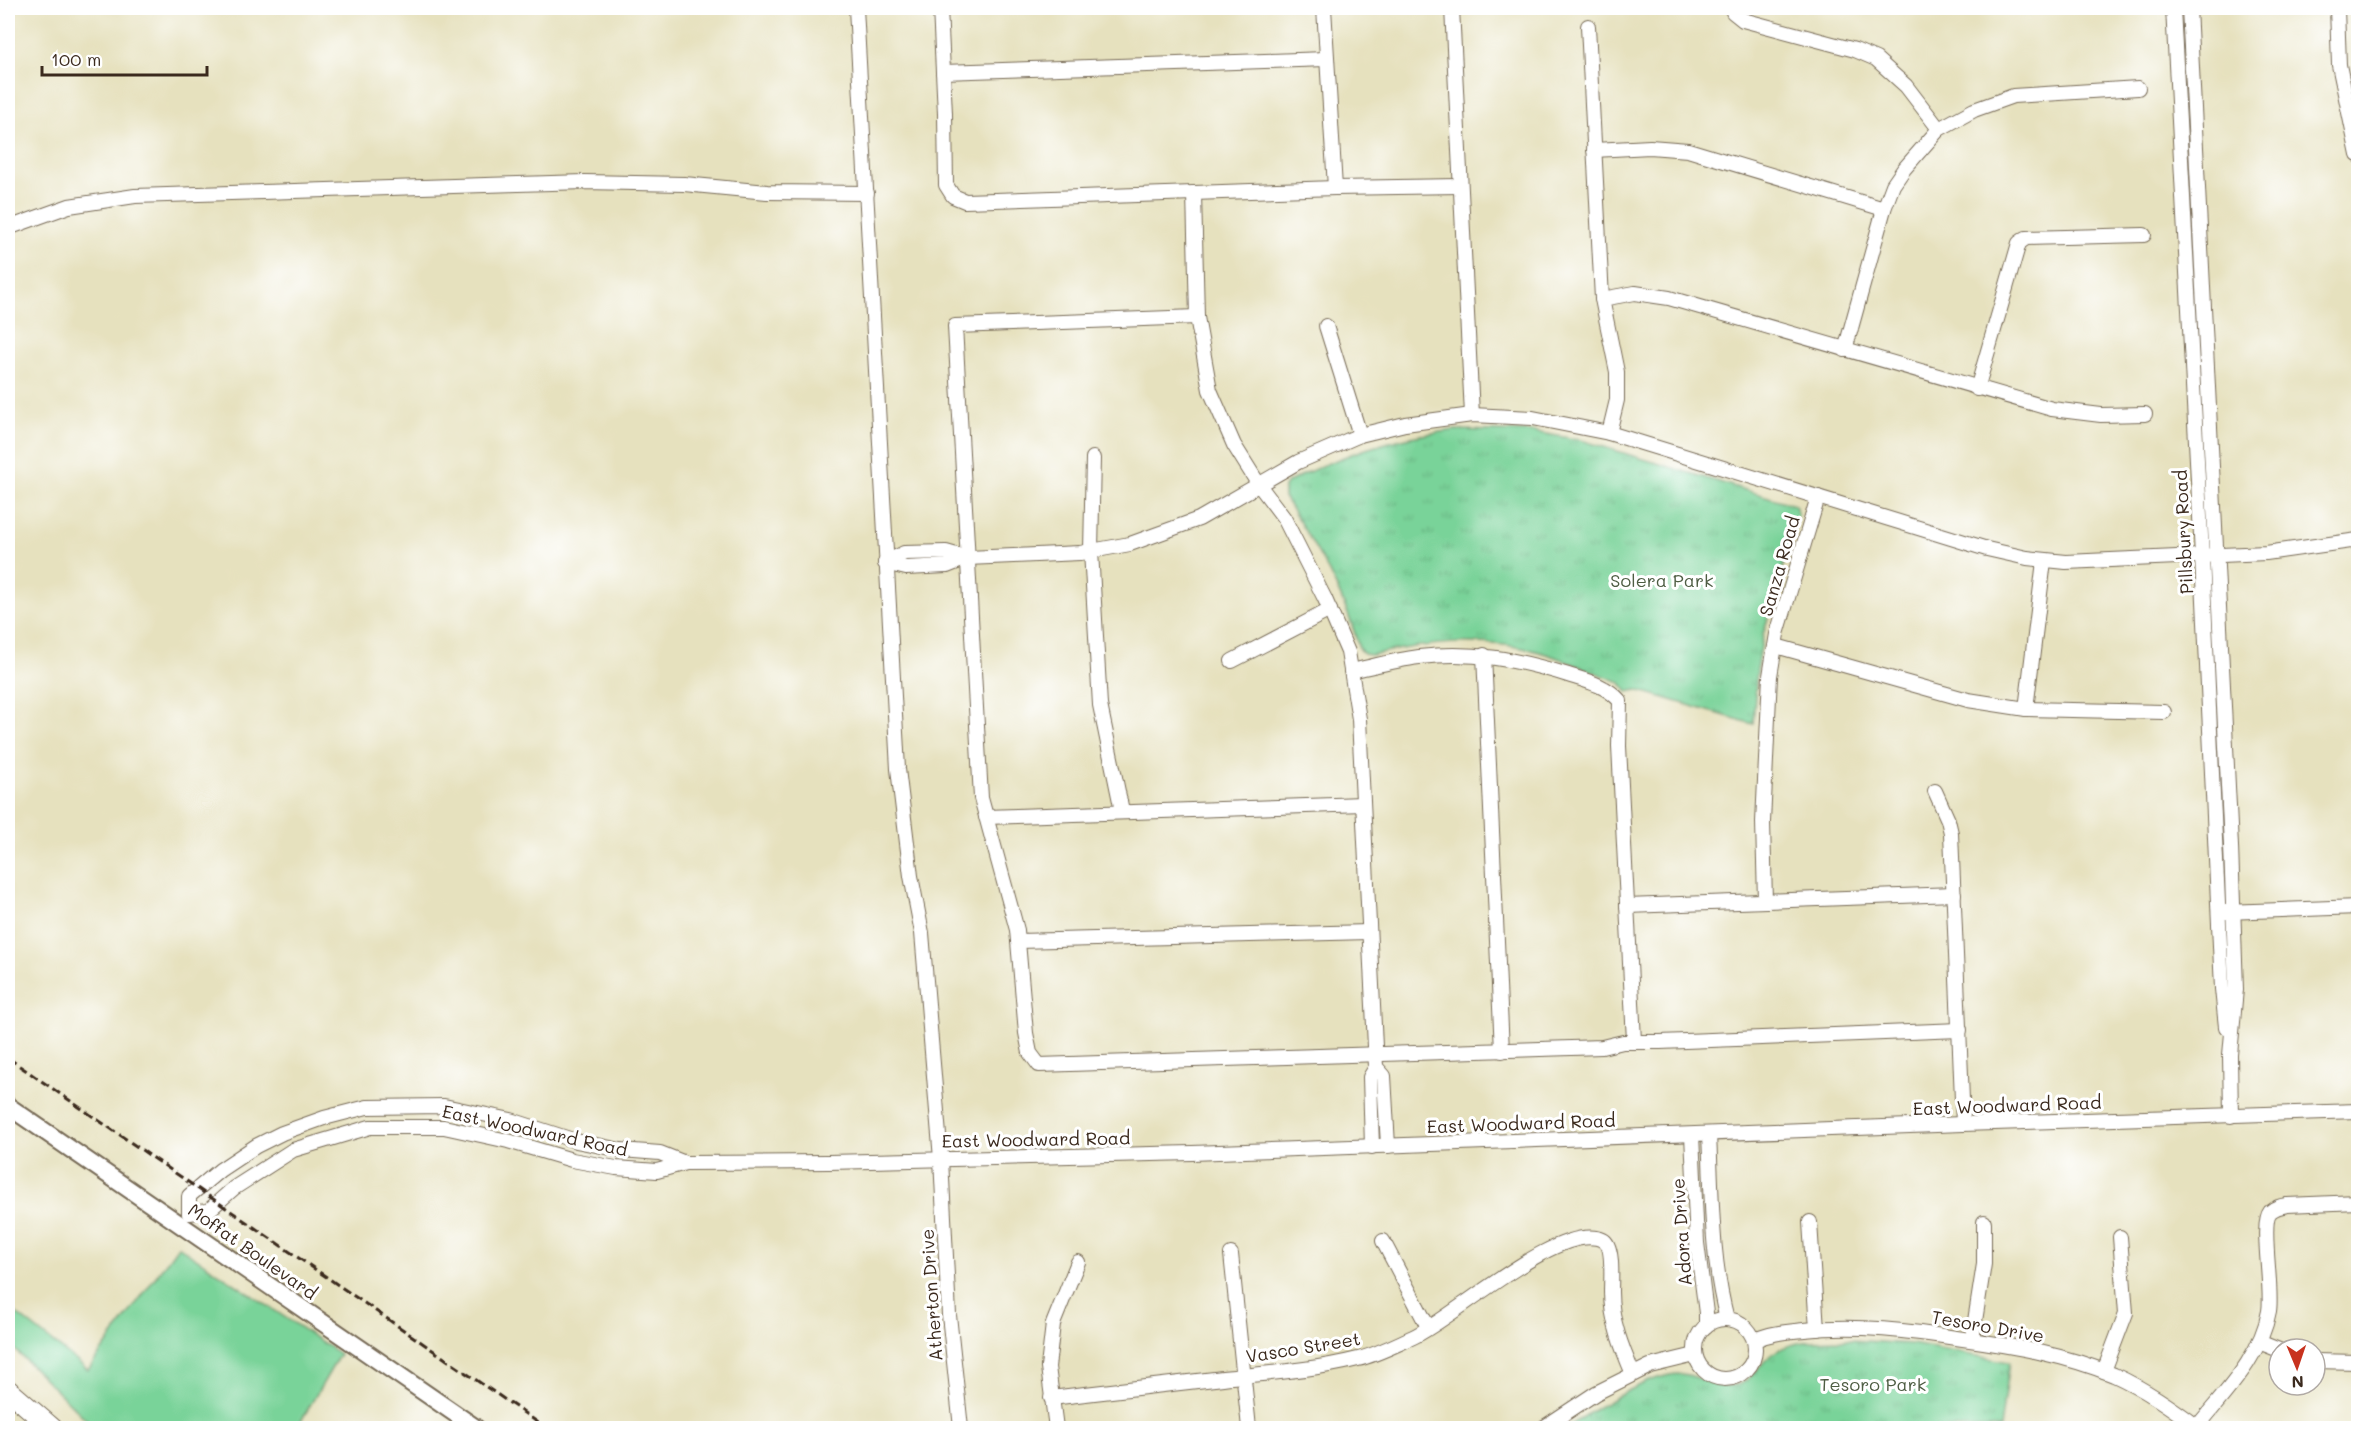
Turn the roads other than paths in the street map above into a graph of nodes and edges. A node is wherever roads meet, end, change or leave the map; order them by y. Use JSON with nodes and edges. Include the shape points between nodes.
{"nodes":[{"id":1,"x":856,"y":8,"type":"edge"},
{"id":2,"x":940,"y":8,"type":"edge"},
{"id":3,"x":1324,"y":8,"type":"edge"},
{"id":4,"x":1452,"y":8,"type":"edge"},
{"id":5,"x":1732,"y":8,"type":"edge"},
{"id":6,"x":2173,"y":8,"type":"edge"},
{"id":7,"x":2189,"y":8,"type":"edge"},
{"id":8,"x":2337,"y":8,"type":"edge"},
{"id":9,"x":1588,"y":26,"type":"dead end"},
{"id":10,"x":1326,"y":59,"type":"junction"},
{"id":11,"x":943,"y":72,"type":"junction"},
{"id":12,"x":2138,"y":88,"type":"dead end"},
{"id":13,"x":1939,"y":129,"type":"junction"},
{"id":14,"x":1594,"y":150,"type":"junction"},
{"id":15,"x":2358,"y":155,"type":"edge"},
{"id":16,"x":1460,"y":186,"type":"junction"},
{"id":17,"x":1335,"y":188,"type":"junction"},
{"id":18,"x":867,"y":193,"type":"junction"},
{"id":19,"x":1194,"y":193,"type":"junction"},
{"id":20,"x":1884,"y":209,"type":"junction"},
{"id":21,"x":8,"y":228,"type":"edge"},
{"id":22,"x":2144,"y":236,"type":"dead end"},
{"id":23,"x":1602,"y":299,"type":"junction"},
{"id":24,"x":1197,"y":317,"type":"junction"},
{"id":25,"x":1326,"y":326,"type":"dead end"},
{"id":26,"x":1845,"y":350,"type":"junction"},
{"id":27,"x":1977,"y":389,"type":"junction"},
{"id":28,"x":2145,"y":414,"type":"dead end"},
{"id":29,"x":1472,"y":415,"type":"junction"},
{"id":30,"x":1609,"y":434,"type":"junction"},
{"id":31,"x":1360,"y":435,"type":"junction"},
{"id":32,"x":1093,"y":458,"type":"dead end"},
{"id":33,"x":1259,"y":485,"type":"junction"},
{"id":34,"x":1818,"y":497,"type":"junction"},
{"id":35,"x":2358,"y":540,"type":"edge"},
{"id":36,"x":1091,"y":551,"type":"junction"},
{"id":37,"x":2209,"y":556,"type":"junction"},
{"id":38,"x":967,"y":558,"type":"junction"},
{"id":39,"x":2044,"y":561,"type":"junction"},
{"id":40,"x":885,"y":563,"type":"junction"},
{"id":41,"x":1330,"y":610,"type":"junction"},
{"id":42,"x":1776,"y":646,"type":"junction"},
{"id":43,"x":1484,"y":655,"type":"junction"},
{"id":44,"x":1233,"y":661,"type":"dead end"},
{"id":45,"x":1351,"y":671,"type":"junction"},
{"id":46,"x":2026,"y":709,"type":"junction"},
{"id":47,"x":2164,"y":712,"type":"dead end"},
{"id":48,"x":1935,"y":790,"type":"dead end"},
{"id":49,"x":1363,"y":804,"type":"junction"},
{"id":50,"x":1122,"y":811,"type":"junction"},
{"id":51,"x":986,"y":817,"type":"junction"},
{"id":52,"x":1954,"y":894,"type":"junction"},
{"id":53,"x":1765,"y":901,"type":"junction"},
{"id":54,"x":1627,"y":906,"type":"junction"},
{"id":55,"x":2358,"y":907,"type":"edge"},
{"id":56,"x":2225,"y":912,"type":"junction"},
{"id":57,"x":1369,"y":932,"type":"junction"},
{"id":58,"x":1018,"y":941,"type":"junction"},
{"id":59,"x":1960,"y":1030,"type":"junction"},
{"id":60,"x":1634,"y":1041,"type":"junction"},
{"id":61,"x":1502,"y":1051,"type":"junction"},
{"id":62,"x":1376,"y":1061,"type":"junction"},
{"id":63,"x":8,"y":1106,"type":"edge"},
{"id":64,"x":2358,"y":1111,"type":"edge"},
{"id":65,"x":2231,"y":1116,"type":"junction"},
{"id":66,"x":1963,"y":1124,"type":"junction"},
{"id":67,"x":1709,"y":1134,"type":"junction"},
{"id":68,"x":1692,"y":1135,"type":"junction"},
{"id":69,"x":1388,"y":1146,"type":"junction"},
{"id":70,"x":1372,"y":1147,"type":"junction"},
{"id":71,"x":941,"y":1159,"type":"junction"},
{"id":72,"x":685,"y":1163,"type":"junction"},
{"id":73,"x":2358,"y":1202,"type":"edge"},
{"id":74,"x":185,"y":1219,"type":"junction"},
{"id":75,"x":1810,"y":1222,"type":"dead end"},
{"id":76,"x":1984,"y":1222,"type":"dead end"},
{"id":77,"x":2120,"y":1237,"type":"dead end"},
{"id":78,"x":1383,"y":1240,"type":"dead end"},
{"id":79,"x":1231,"y":1254,"type":"dead end"},
{"id":80,"x":1077,"y":1262,"type":"dead end"},
{"id":81,"x":1727,"y":1319,"type":"junction"},
{"id":82,"x":1706,"y":1326,"type":"junction"},
{"id":83,"x":1428,"y":1327,"type":"junction"},
{"id":84,"x":1817,"y":1329,"type":"junction"},
{"id":85,"x":1755,"y":1340,"type":"junction"},
{"id":86,"x":1971,"y":1340,"type":"junction"},
{"id":87,"x":2259,"y":1342,"type":"junction"},
{"id":88,"x":2267,"y":1345,"type":"edge"},
{"id":89,"x":1695,"y":1354,"type":"junction"},
{"id":90,"x":2327,"y":1361,"type":"edge"},
{"id":91,"x":2358,"y":1362,"type":"edge"},
{"id":92,"x":2104,"y":1371,"type":"junction"},
{"id":93,"x":1634,"y":1374,"type":"junction"},
{"id":94,"x":1243,"y":1376,"type":"junction"},
{"id":95,"x":8,"y":1390,"type":"edge"},
{"id":96,"x":1051,"y":1398,"type":"junction"},
{"id":97,"x":52,"y":1428,"type":"edge"},
{"id":98,"x":476,"y":1428,"type":"edge"},
{"id":99,"x":961,"y":1428,"type":"edge"},
{"id":100,"x":1056,"y":1428,"type":"edge"},
{"id":101,"x":1249,"y":1428,"type":"edge"},
{"id":102,"x":1543,"y":1428,"type":"edge"},
{"id":103,"x":2198,"y":1428,"type":"edge"}],
"edges":[{"from":1,"to":18,"type":"street","name":"Atherton Drive"},
{"from":2,"to":11,"type":"street"},
{"from":3,"to":10,"type":"street"},
{"from":4,"to":16,"type":"street"},
{"from":5,"to":13,"type":"street","via":[[1743,20],[1876,59],[1906,86]]},
{"from":6,"to":37,"type":"street","name":"Pillsbury Road"},
{"from":7,"to":37,"type":"street","name":"Pillsbury Road"},
{"from":8,"to":15,"type":"street","via":[[2340,65]]},
{"from":9,"to":14,"type":"street"},
{"from":10,"to":11,"type":"street"},
{"from":10,"to":17,"type":"street"},
{"from":11,"to":19,"type":"street","via":[[945,185],[953,196],[965,201]]},
{"from":12,"to":13,"type":"street","via":[[2013,96],[1974,110]]},
{"from":13,"to":20,"type":"street","via":[[1904,169]]},
{"from":14,"to":20,"type":"street","via":[[1688,150]]},
{"from":14,"to":23,"type":"street"},
{"from":16,"to":17,"type":"street"},
{"from":16,"to":29,"type":"street"},
{"from":17,"to":19,"type":"street"},
{"from":18,"to":21,"type":"street","via":[[585,182],[135,196],[69,206]]},
{"from":18,"to":40,"type":"street","name":"Atherton Drive"},
{"from":19,"to":24,"type":"street"},
{"from":20,"to":26,"type":"street"},
{"from":22,"to":27,"type":"street","via":[[2026,238],[2019,243]]},
{"from":23,"to":26,"type":"street","via":[[1635,293],[1669,298]]},
{"from":23,"to":30,"type":"street","via":[[1617,372],[1617,400]]},
{"from":24,"to":33,"type":"street","via":[[1210,390],[1234,445]]},
{"from":24,"to":38,"type":"street","via":[[955,326]]},
{"from":25,"to":31,"type":"street"},
{"from":26,"to":27,"type":"street"},
{"from":27,"to":28,"type":"street","via":[[2052,409],[2101,415]]},
{"from":29,"to":30,"type":"street","via":[[1533,418]]},
{"from":29,"to":31,"type":"street","via":[[1404,424]]},
{"from":30,"to":34,"type":"street"},
{"from":31,"to":33,"type":"street","via":[[1298,462]]},
{"from":32,"to":36,"type":"street"},
{"from":33,"to":36,"type":"street","via":[[1199,519],[1130,544]]},
{"from":33,"to":41,"type":"street","via":[[1284,518]]},
{"from":34,"to":39,"type":"street","via":[[1987,549]]},
{"from":34,"to":42,"type":"street","name":"Sanza Road"},
{"from":35,"to":37,"type":"street","via":[[2266,553]]},
{"from":36,"to":38,"type":"street"},
{"from":36,"to":50,"type":"street","via":[[1100,705]]},
{"from":37,"to":39,"type":"street"},
{"from":37,"to":56,"type":"street","name":"Pillsbury Road"},
{"from":38,"to":40,"type":"street","via":[[946,552],[904,553]]},
{"from":38,"to":51,"type":"street","via":[[981,798]]},
{"from":39,"to":46,"type":"street"},
{"from":40,"to":71,"type":"street","name":"Atherton Drive","via":[[898,769],[921,933]]},
{"from":41,"to":44,"type":"street"},
{"from":41,"to":45,"type":"street","via":[[1348,652]]},
{"from":42,"to":46,"type":"street","via":[[1968,700]]},
{"from":42,"to":53,"type":"street","name":"Sanza Road","via":[[1770,676],[1763,822]]},
{"from":43,"to":45,"type":"street","via":[[1418,657]]},
{"from":43,"to":54,"type":"street","via":[[1532,663],[1581,679],[1610,690],[1620,701]]},
{"from":43,"to":61,"type":"street"},
{"from":45,"to":49,"type":"street","via":[[1359,719]]},
{"from":46,"to":47,"type":"street"},
{"from":48,"to":52,"type":"street","via":[[1951,833]]},
{"from":49,"to":50,"type":"street"},
{"from":49,"to":57,"type":"street"},
{"from":50,"to":51,"type":"street"},
{"from":51,"to":58,"type":"street"},
{"from":52,"to":53,"type":"street"},
{"from":52,"to":59,"type":"street"},
{"from":53,"to":54,"type":"street"},
{"from":54,"to":60,"type":"street"},
{"from":55,"to":56,"type":"street"},
{"from":56,"to":65,"type":"street","name":"Pillsbury Road","via":[[2236,988],[2230,1055]]},
{"from":57,"to":58,"type":"street"},
{"from":57,"to":62,"type":"street"},
{"from":58,"to":62,"type":"street","via":[[1026,1033],[1030,1053],[1039,1065]]},
{"from":59,"to":60,"type":"street"},
{"from":59,"to":66,"type":"street"},
{"from":60,"to":61,"type":"street","via":[[1602,1047]]},
{"from":61,"to":62,"type":"street"},
{"from":62,"to":69,"type":"street","via":[[1384,1076]]},
{"from":62,"to":70,"type":"street","via":[[1370,1077]]},
{"from":63,"to":74,"type":"main road","name":"Moffat Boulevard"},
{"from":64,"to":65,"type":"street","name":"East Woodward Road"},
{"from":65,"to":66,"type":"street","name":"East Woodward Road"},
{"from":66,"to":67,"type":"street","name":"East Woodward Road"},
{"from":67,"to":68,"type":"street","name":"East Woodward Road"},
{"from":67,"to":81,"type":"street","name":"Adora Drive","via":[[1716,1251]]},
{"from":68,"to":69,"type":"street","name":"East Woodward Road"},
{"from":68,"to":82,"type":"street","name":"Adora Drive"},
{"from":69,"to":70,"type":"street","name":"East Woodward Road"},
{"from":70,"to":71,"type":"street","name":"East Woodward Road"},
{"from":71,"to":72,"type":"street","name":"East Woodward Road"},
{"from":71,"to":99,"type":"street","name":"Atherton Drive","via":[[949,1316]]},
{"from":72,"to":74,"type":"street","name":"East Woodward Road","via":[[657,1171],[616,1168],[444,1127],[370,1127],[292,1150],[234,1188],[208,1211]]},
{"from":72,"to":74,"type":"street","name":"East Woodward Road","via":[[660,1153],[576,1141],[512,1120],[444,1106],[367,1107],[282,1132],[256,1146],[189,1196]]},
{"from":73,"to":87,"type":"street","via":[[2287,1205],[2270,1212],[2265,1226],[2271,1292]]},
{"from":74,"to":98,"type":"main road","name":"Moffat Boulevard"},
{"from":75,"to":84,"type":"street"},
{"from":76,"to":86,"type":"street","via":[[1984,1264]]},
{"from":77,"to":92,"type":"street","via":[[2126,1312]]},
{"from":78,"to":83,"type":"street"},
{"from":79,"to":94,"type":"street"},
{"from":80,"to":96,"type":"street","via":[[1053,1324],[1048,1367]]},
{"from":81,"to":82,"type":"street"},
{"from":81,"to":85,"type":"street","via":[[1744,1325]]},
{"from":82,"to":89,"type":"street","via":[[1697,1339]]},
{"from":83,"to":93,"type":"street","name":"Vasco Street","via":[[1493,1282],[1564,1242],[1582,1238],[1603,1240],[1608,1244],[1611,1260],[1611,1297],[1619,1341]]},
{"from":83,"to":94,"type":"street","name":"Vasco Street","via":[[1416,1336],[1360,1359]]},
{"from":84,"to":85,"type":"street","name":"Tesoro Drive","via":[[1767,1334]]},
{"from":84,"to":86,"type":"street","name":"Tesoro Drive","via":[[1862,1327]]},
{"from":85,"to":89,"type":"street","via":[[1756,1350],[1749,1368],[1733,1379],[1705,1372]]},
{"from":86,"to":92,"type":"street","name":"Tesoro Drive","via":[[2058,1357]]},
{"from":87,"to":88,"type":"street"},
{"from":87,"to":103,"type":"street","via":[[2243,1370]]},
{"from":89,"to":93,"type":"street"},
{"from":90,"to":91,"type":"street"},
{"from":92,"to":103,"type":"street","name":"Tesoro Drive","via":[[2150,1393]]},
{"from":93,"to":102,"type":"street","via":[[1596,1393]]},
{"from":94,"to":96,"type":"street","name":"Vasco Street"},
{"from":94,"to":101,"type":"street"},
{"from":95,"to":97,"type":"highway"},
{"from":96,"to":100,"type":"street"}]}
